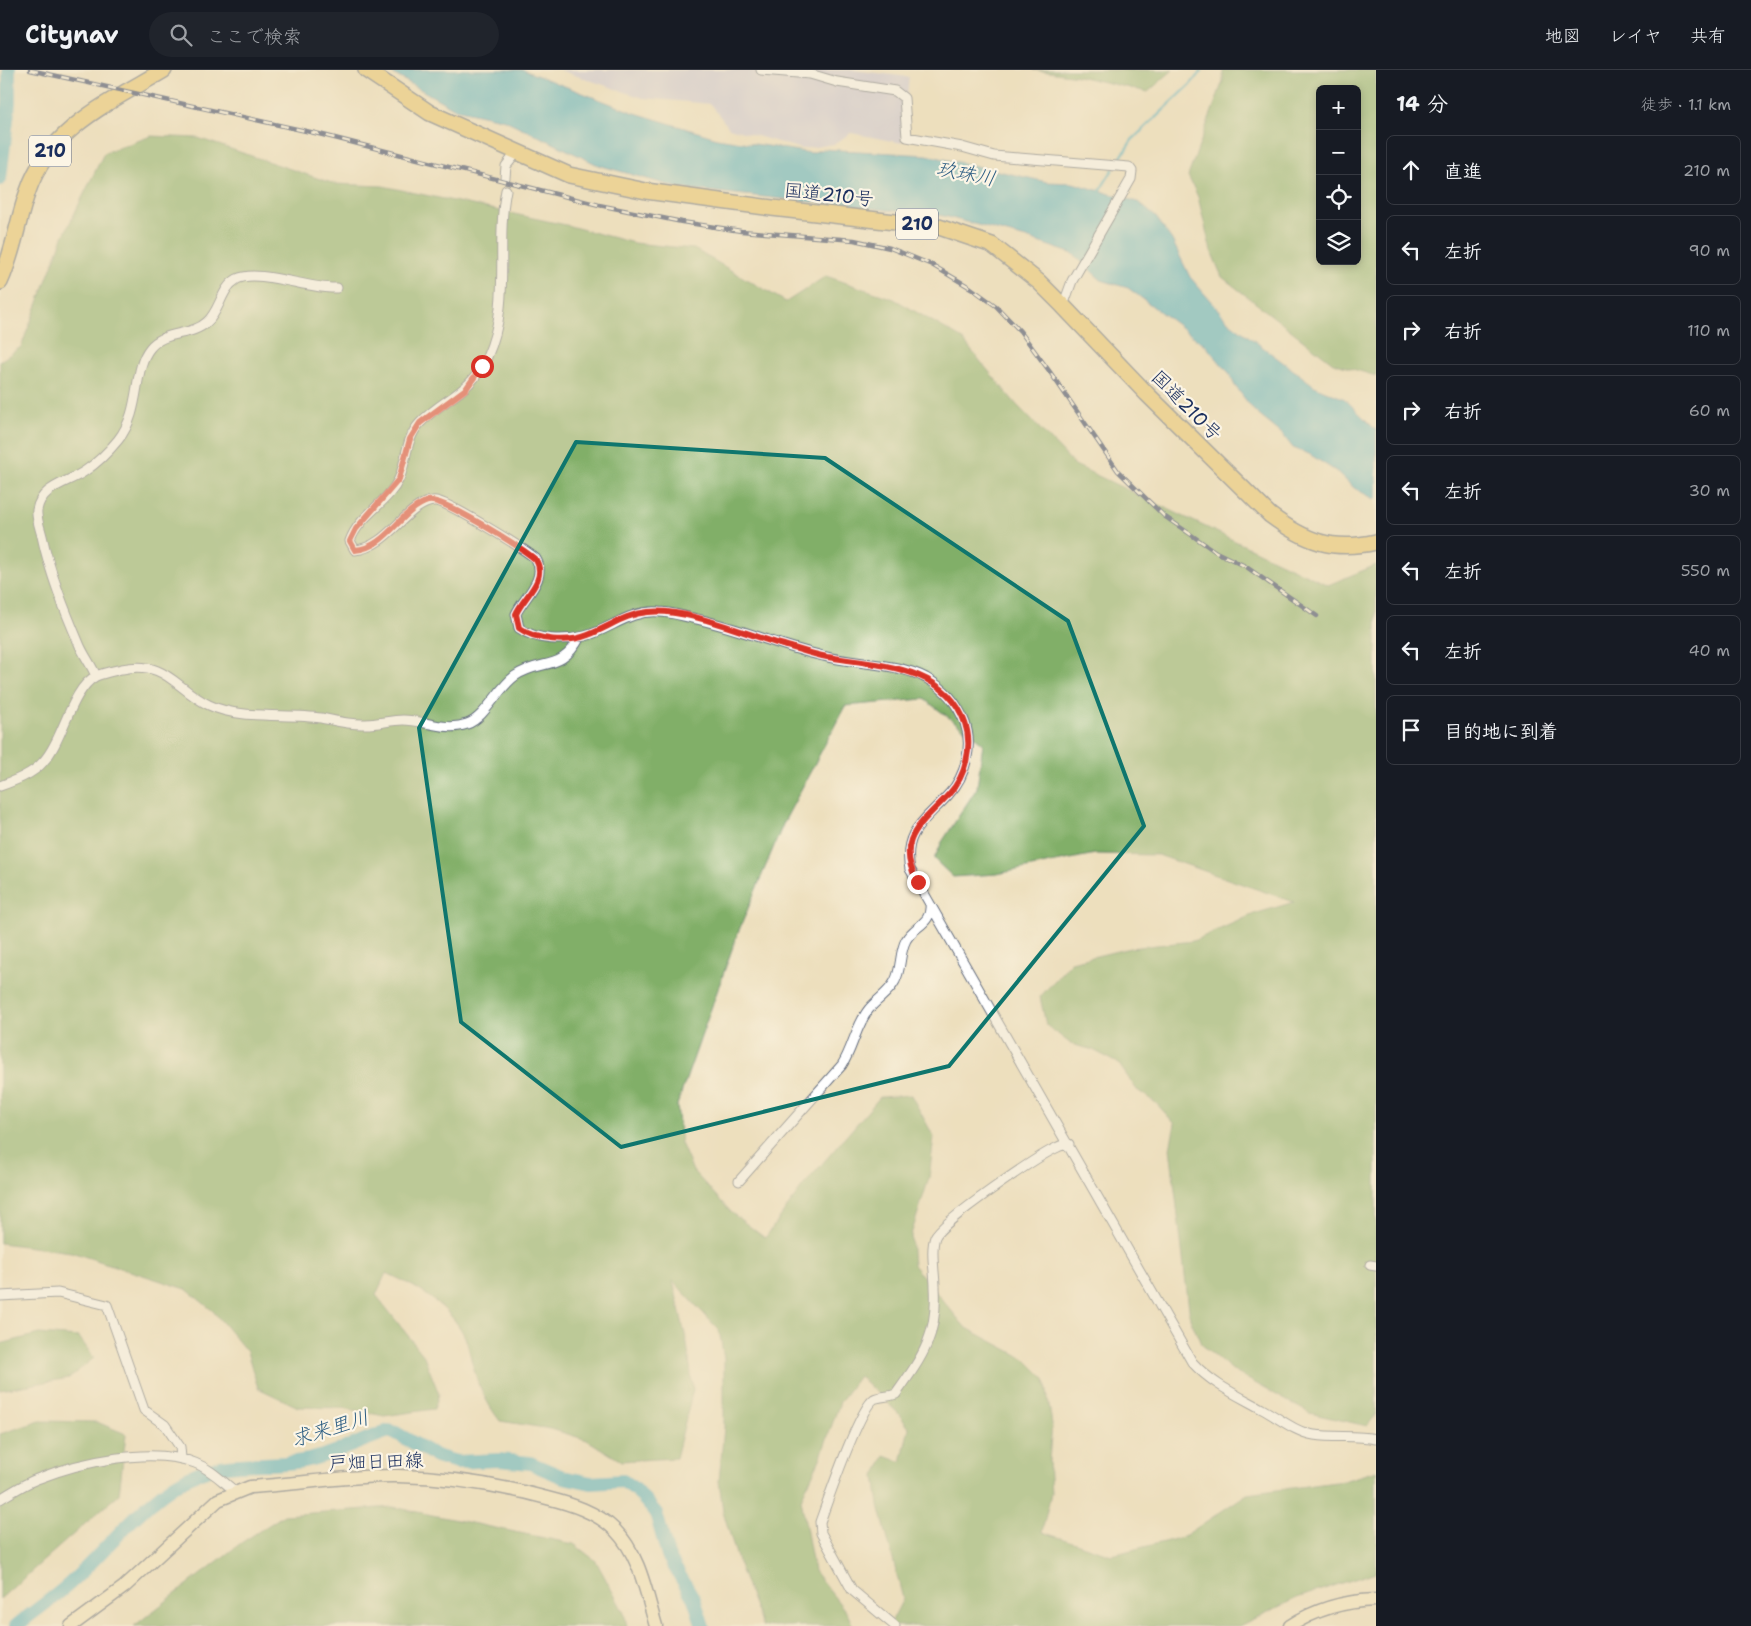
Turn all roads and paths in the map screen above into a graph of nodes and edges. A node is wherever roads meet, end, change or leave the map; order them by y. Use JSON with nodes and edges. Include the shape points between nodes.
{"nodes":[{"id":1,"x":164,"y":70,"type":"edge"},
{"id":2,"x":366,"y":70,"type":"edge"},
{"id":3,"x":761,"y":70,"type":"edge"},
{"id":4,"x":517,"y":152,"type":"junction"},
{"id":5,"x":505,"y":178,"type":"dead end"},
{"id":6,"x":506,"y":190,"type":"dead end"},
{"id":7,"x":0,"y":282,"type":"edge"},
{"id":8,"x":337,"y":288,"type":"dead end"},
{"id":9,"x":1063,"y":306,"type":"junction"},
{"id":10,"x":1376,"y":542,"type":"edge"},
{"id":11,"x":580,"y":637,"type":"junction"},
{"id":12,"x":96,"y":676,"type":"junction"},
{"id":13,"x":0,"y":786,"type":"edge"},
{"id":14,"x":930,"y":904,"type":"junction"},
{"id":15,"x":1069,"y":1144,"type":"junction"},
{"id":16,"x":739,"y":1181,"type":"dead end"},
{"id":17,"x":0,"y":1296,"type":"edge"},
{"id":18,"x":1376,"y":1439,"type":"edge"},
{"id":19,"x":181,"y":1458,"type":"junction"},
{"id":20,"x":236,"y":1492,"type":"junction"},
{"id":21,"x":0,"y":1499,"type":"edge"},
{"id":22,"x":1376,"y":1600,"type":"edge"},
{"id":23,"x":71,"y":1626,"type":"edge"},
{"id":24,"x":656,"y":1626,"type":"edge"},
{"id":25,"x":895,"y":1626,"type":"edge"},
{"id":26,"x":1290,"y":1626,"type":"edge"}],
"edges":[{"from":1,"to":7,"type":"highway","number":"210","via":[[95,109],[49,152],[28,190],[10,262]]},
{"from":2,"to":4,"type":"highway","name":"国道210号","number":"210","via":[[430,113]]},
{"from":3,"to":9,"type":"street","via":[[810,74],[837,82],[895,91],[904,98],[907,137],[994,156],[1129,167],[1131,180],[1072,281]]},
{"from":4,"to":5,"type":"street","via":[[506,166]]},
{"from":4,"to":9,"type":"highway","name":"国道210号","number":"210","via":[[569,175],[612,186],[939,227],[992,245],[1039,282]]},
{"from":6,"to":11,"type":"street","via":[[501,214],[503,284],[497,326],[488,356],[466,389],[420,423],[410,439],[399,479],[356,529],[350,541],[355,550],[367,548],[423,504],[435,500],[441,502],[536,560],[538,578],[516,614],[519,628],[546,638]]},
{"from":8,"to":12,"type":"street","via":[[325,289],[276,278],[238,278],[230,284],[209,321],[198,329],[166,337],[150,347],[143,363],[135,408],[118,440],[84,472],[46,492],[41,500],[37,515],[47,560],[81,648]]},
{"from":9,"to":10,"type":"highway","name":"国道210号","number":"210","via":[[1147,394],[1283,525],[1312,541],[1335,546]]},
{"from":11,"to":12,"type":"street","via":[[572,651],[563,658],[515,676],[468,724],[444,727],[403,720],[365,725],[225,710],[208,705],[148,666]]},
{"from":11,"to":14,"type":"street","via":[[628,616],[660,612],[730,627],[824,657],[896,668],[925,678],[941,688],[957,705],[969,741],[966,762],[955,787],[917,827],[909,844],[910,869]]},
{"from":12,"to":13,"type":"street","via":[[78,697],[43,763]]},
{"from":14,"to":15,"type":"street"},
{"from":14,"to":16,"type":"street","via":[[931,913],[927,921],[912,931],[902,950],[896,979],[869,1008],[852,1050],[842,1065]]},
{"from":15,"to":18,"type":"street","via":[[1192,1362],[1204,1375],[1220,1387],[1308,1434]]},
{"from":15,"to":25,"type":"street","via":[[1058,1146],[1004,1180],[948,1221],[937,1233],[932,1338],[896,1394],[876,1398],[869,1403],[858,1422],[820,1522],[821,1533],[852,1590]]},
{"from":17,"to":19,"type":"street","via":[[58,1293],[107,1305],[144,1410],[165,1425],[180,1447]]},
{"from":19,"to":20,"type":"street","via":[[207,1469]]},
{"from":19,"to":21,"type":"street","via":[[154,1454],[123,1457],[38,1478]]},
{"from":20,"to":23,"type":"main road","name":"戸畑日田線","via":[[218,1500],[124,1587]]},
{"from":20,"to":24,"type":"main road","name":"戸畑日田線","via":[[250,1487],[397,1476],[454,1480],[525,1492],[568,1504],[600,1518],[624,1540],[640,1570]]},
{"from":22,"to":26,"type":"main road","via":[[1342,1603]]}]}
